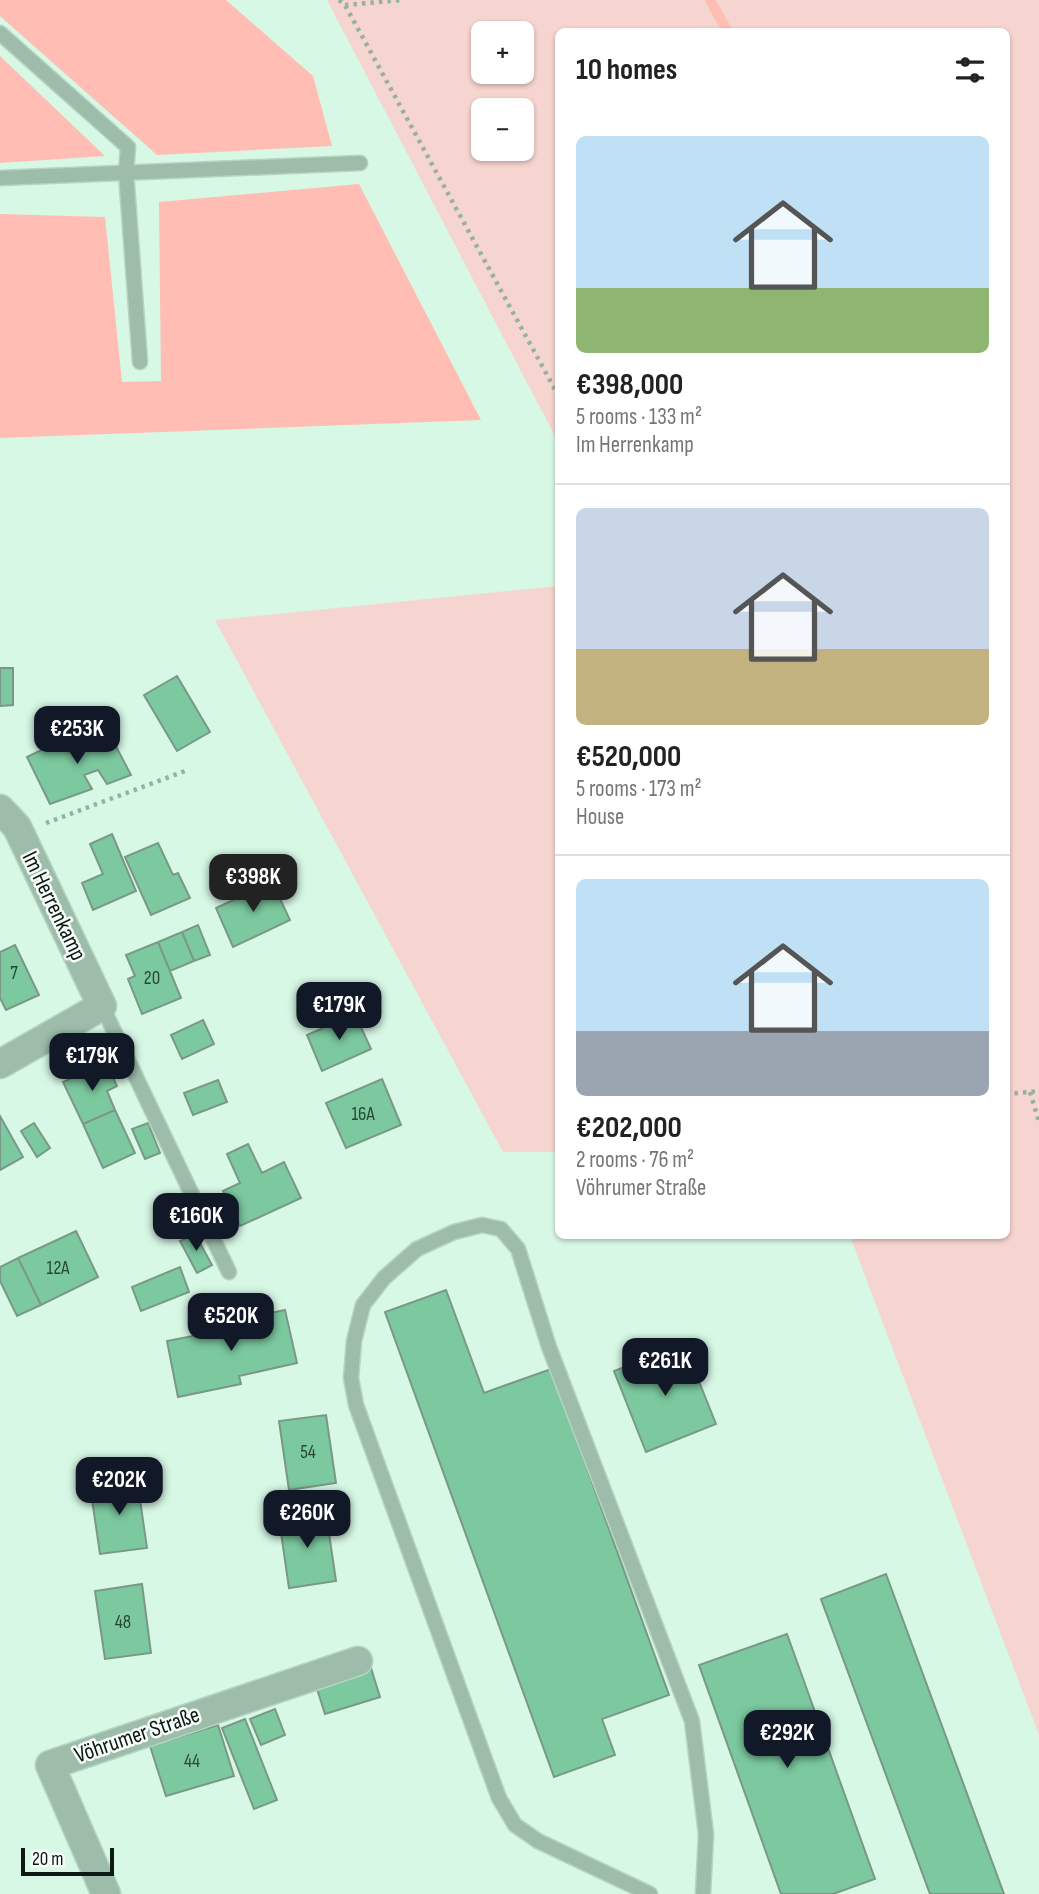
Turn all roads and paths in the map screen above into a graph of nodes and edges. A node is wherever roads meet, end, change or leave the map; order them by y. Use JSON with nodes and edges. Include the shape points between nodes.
{"nodes":[{"id":1,"x":339,"y":0,"type":"edge"},
{"id":2,"x":403,"y":0,"type":"edge"},
{"id":3,"x":345,"y":5,"type":"junction"},
{"id":4,"x":0,"y":33,"type":"edge"},
{"id":5,"x":360,"y":163,"type":"dead end"},
{"id":6,"x":126,"y":172,"type":"junction"},
{"id":7,"x":0,"y":178,"type":"edge"},
{"id":8,"x":140,"y":362,"type":"dead end"},
{"id":9,"x":555,"y":390,"type":"edge"},
{"id":10,"x":188,"y":769,"type":"dead end"},
{"id":11,"x":0,"y":809,"type":"edge"},
{"id":12,"x":19,"y":833,"type":"junction"},
{"id":13,"x":102,"y":1006,"type":"junction"},
{"id":14,"x":0,"y":1064,"type":"edge"},
{"id":15,"x":1039,"y":1091,"type":"edge"},
{"id":16,"x":1030,"y":1092,"type":"junction"},
{"id":17,"x":1010,"y":1094,"type":"edge"},
{"id":18,"x":1039,"y":1122,"type":"edge"},
{"id":19,"x":229,"y":1272,"type":"dead end"},
{"id":20,"x":359,"y":1661,"type":"dead end"},
{"id":21,"x":106,"y":1894,"type":"edge"},
{"id":22,"x":650,"y":1894,"type":"edge"},
{"id":23,"x":703,"y":1894,"type":"edge"}],
"edges":[{"from":1,"to":3,"type":"path"},
{"from":2,"to":3,"type":"path"},
{"from":3,"to":9,"type":"path"},
{"from":4,"to":6,"type":"lane","via":[[128,146]]},
{"from":5,"to":6,"type":"lane"},
{"from":6,"to":7,"type":"lane"},
{"from":6,"to":8,"type":"lane"},
{"from":10,"to":12,"type":"path"},
{"from":11,"to":12,"type":"street","name":"Im Herrenkamp"},
{"from":12,"to":13,"type":"street","name":"Im Herrenkamp"},
{"from":13,"to":14,"type":"street"},
{"from":13,"to":19,"type":"lane","name":"Im Herrenkamp"},
{"from":15,"to":16,"type":"path"},
{"from":16,"to":17,"type":"path"},
{"from":16,"to":18,"type":"path"},
{"from":20,"to":21,"type":"street","name":"Vöhrumer Straße","via":[[50,1765]]},
{"from":22,"to":23,"type":"lane","via":[[538,1841],[515,1825],[499,1798],[356,1405],[351,1378],[363,1305],[384,1278],[417,1249],[454,1232],[482,1225],[501,1229],[518,1249],[549,1347],[692,1721],[706,1834]]}]}
